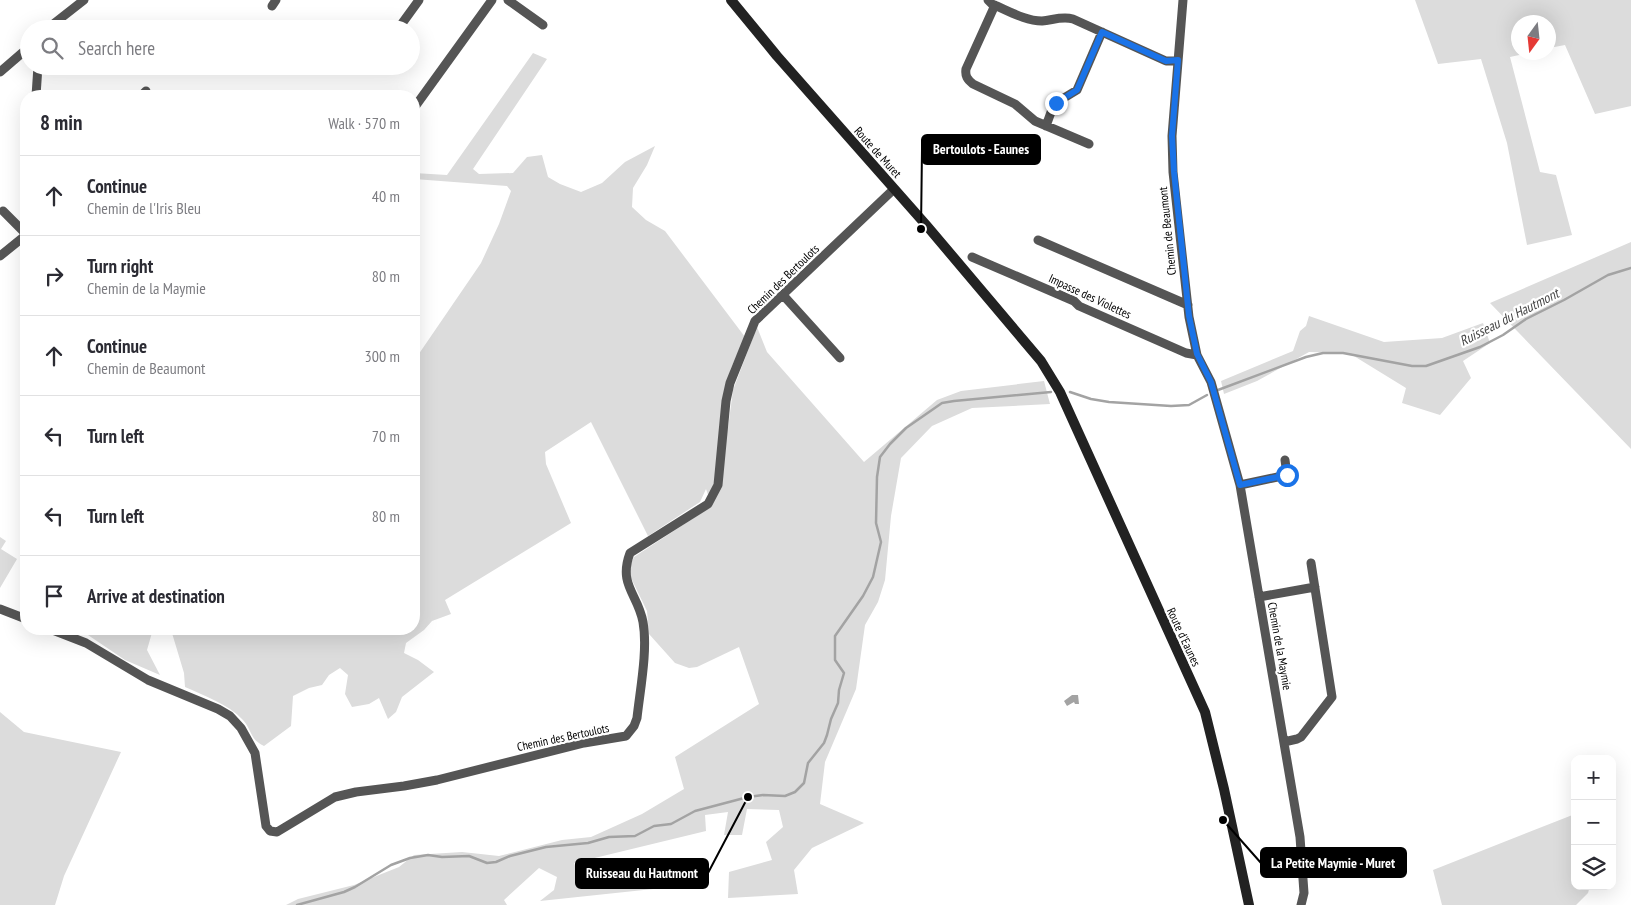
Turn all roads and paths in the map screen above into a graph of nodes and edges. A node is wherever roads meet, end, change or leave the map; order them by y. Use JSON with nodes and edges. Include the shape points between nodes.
{"nodes":[{"id":1,"x":84,"y":0,"type":"edge"},
{"id":2,"x":419,"y":0,"type":"edge"},
{"id":3,"x":492,"y":0,"type":"edge"},
{"id":4,"x":508,"y":0,"type":"edge"},
{"id":5,"x":731,"y":0,"type":"edge"},
{"id":6,"x":1183,"y":0,"type":"edge"},
{"id":7,"x":992,"y":2,"type":"edge"},
{"id":8,"x":58,"y":20,"type":"edge"},
{"id":9,"x":405,"y":20,"type":"edge"},
{"id":10,"x":543,"y":25,"type":"dead end"},
{"id":11,"x":1102,"y":32,"type":"junction"},
{"id":12,"x":20,"y":55,"type":"edge"},
{"id":13,"x":1178,"y":60,"type":"junction"},
{"id":14,"x":0,"y":72,"type":"edge"},
{"id":15,"x":37,"y":75,"type":"edge"},
{"id":16,"x":36,"y":90,"type":"edge"},
{"id":17,"x":420,"y":100,"type":"edge"},
{"id":18,"x":1046,"y":126,"type":"junction"},
{"id":19,"x":1089,"y":144,"type":"dead end"},
{"id":20,"x":894,"y":189,"type":"junction"},
{"id":21,"x":3,"y":211,"type":"dead end"},
{"id":22,"x":20,"y":229,"type":"edge"},
{"id":23,"x":20,"y":240,"type":"edge"},
{"id":24,"x":1038,"y":240,"type":"dead end"},
{"id":25,"x":0,"y":256,"type":"edge"},
{"id":26,"x":972,"y":257,"type":"dead end"},
{"id":27,"x":783,"y":295,"type":"junction"},
{"id":28,"x":1188,"y":305,"type":"junction"},
{"id":29,"x":1197,"y":354,"type":"junction"},
{"id":30,"x":840,"y":358,"type":"dead end"},
{"id":31,"x":1060,"y":392,"type":"joint"},
{"id":32,"x":1214,"y":395,"type":"joint"},
{"id":33,"x":1285,"y":460,"type":"dead end"},
{"id":34,"x":1240,"y":485,"type":"junction"},
{"id":35,"x":1311,"y":563,"type":"dead end"},
{"id":36,"x":1315,"y":587,"type":"junction"},
{"id":37,"x":1259,"y":597,"type":"junction"},
{"id":38,"x":0,"y":609,"type":"edge"},
{"id":39,"x":20,"y":617,"type":"edge"},
{"id":40,"x":65,"y":635,"type":"edge"},
{"id":41,"x":1284,"y":742,"type":"junction"},
{"id":42,"x":1249,"y":905,"type":"edge"},
{"id":43,"x":1301,"y":905,"type":"edge"}],
"edges":[{"from":1,"to":8,"type":"street"},
{"from":2,"to":9,"type":"street"},
{"from":3,"to":17,"type":"street"},
{"from":4,"to":10,"type":"street"},
{"from":5,"to":20,"type":"main road","name":"Route de Muret"},
{"from":6,"to":13,"type":"street","name":"Chemin de Beaumont"},
{"from":7,"to":11,"type":"street","via":[[1033,20],[1068,18]]},
{"from":7,"to":18,"type":"street","via":[[966,75],[972,84],[1015,104]]},
{"from":11,"to":13,"type":"street","via":[[1166,61]]},
{"from":11,"to":18,"type":"street","via":[[1077,90],[1056,103]]},
{"from":12,"to":14,"type":"street"},
{"from":13,"to":28,"type":"street","name":"Chemin de Beaumont","via":[[1172,136]]},
{"from":15,"to":16,"type":"street"},
{"from":18,"to":19,"type":"street"},
{"from":20,"to":27,"type":"street","name":"Chemin des Bertoulots"},
{"from":20,"to":31,"type":"main road","name":"Route de Muret","via":[[1041,361]]},
{"from":21,"to":22,"type":"street"},
{"from":23,"to":25,"type":"street"},
{"from":24,"to":28,"type":"street"},
{"from":26,"to":29,"type":"street","name":"Impasse des Violettes","via":[[1186,353]]},
{"from":27,"to":30,"type":"street"},
{"from":27,"to":40,"type":"street","name":"Chemin des Bertoulots","via":[[755,322],[730,383],[718,485],[708,504],[630,553],[626,562],[625,575],[643,622],[644,654],[637,718],[626,736],[584,743],[437,780],[335,797],[277,832],[270,831],[264,820],[255,752],[230,716],[218,708],[148,680],[86,643]]},
{"from":28,"to":29,"type":"street","name":"Chemin de Beaumont"},
{"from":29,"to":32,"type":"street","name":"Chemin de Beaumont"},
{"from":31,"to":42,"type":"main road","name":"Route d'Eaunes","via":[[1204,712]]},
{"from":32,"to":34,"type":"street","name":"Chemin de la Maymie"},
{"from":33,"to":34,"type":"street","via":[[1287,475]]},
{"from":34,"to":37,"type":"street","name":"Chemin de la Maymie"},
{"from":35,"to":36,"type":"street"},
{"from":36,"to":37,"type":"street"},
{"from":36,"to":41,"type":"street","via":[[1332,692],[1330,701],[1301,737]]},
{"from":37,"to":41,"type":"street","name":"Chemin de la Maymie"},
{"from":38,"to":39,"type":"street"},
{"from":41,"to":43,"type":"street","name":"Chemin de la Maymie","via":[[1300,837],[1304,893]]}]}
